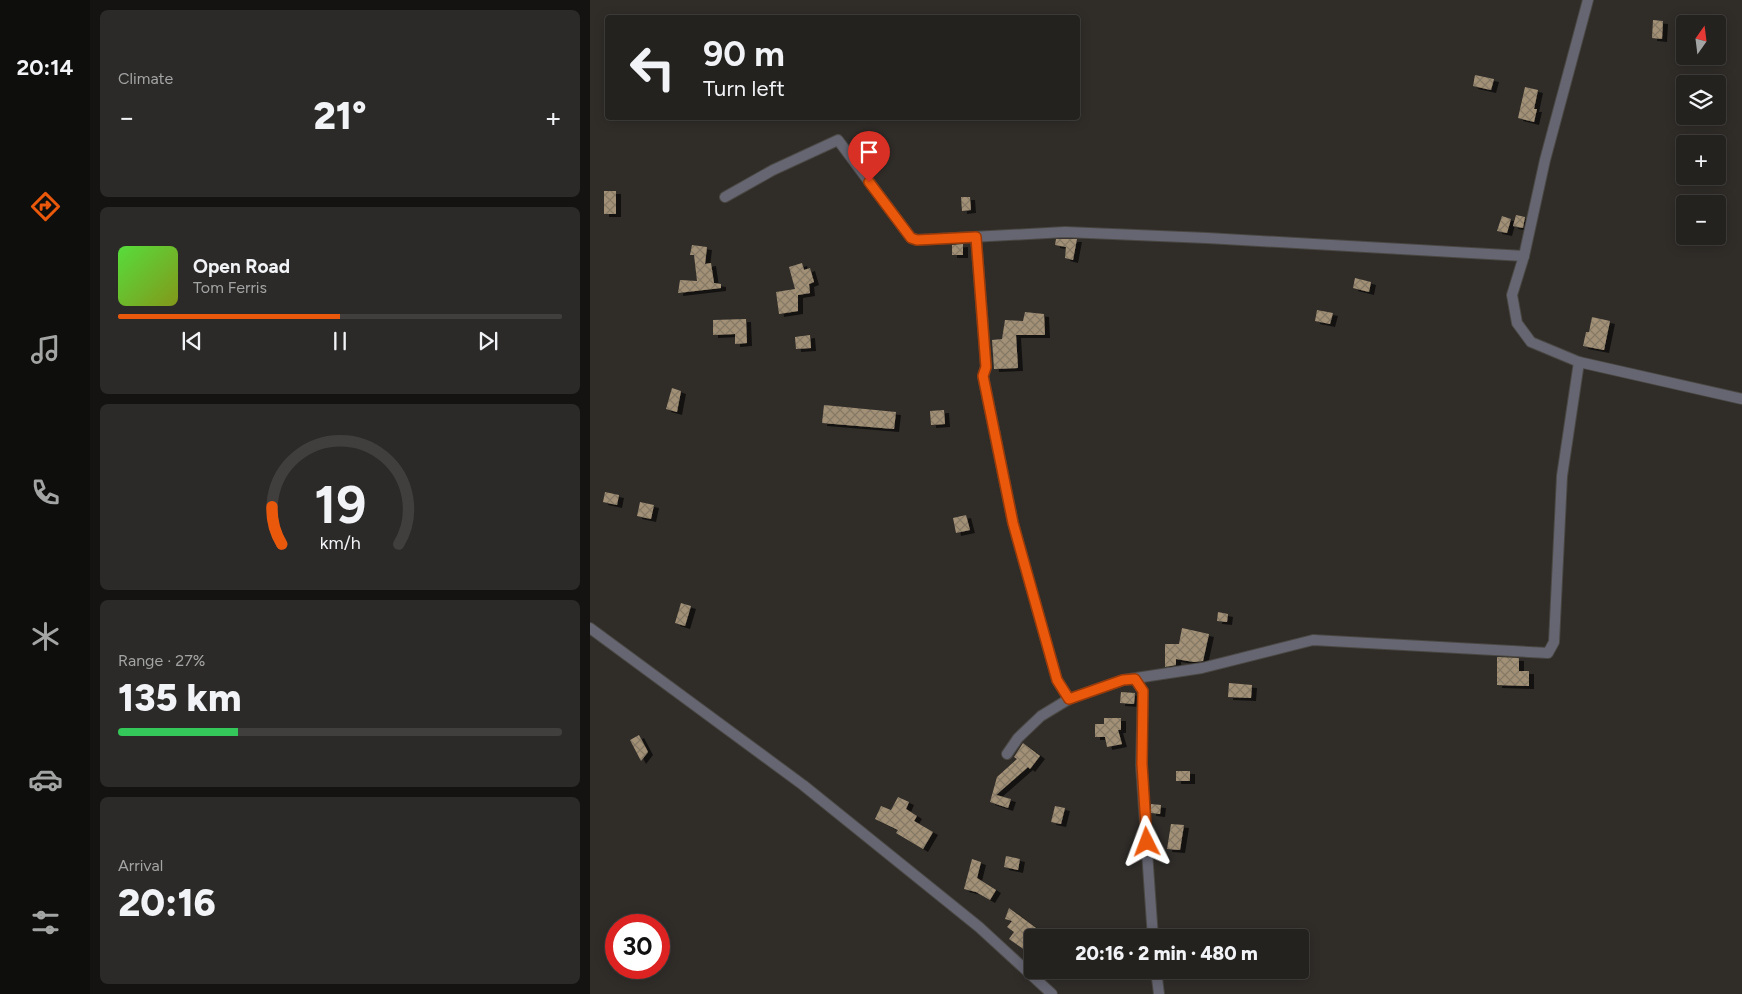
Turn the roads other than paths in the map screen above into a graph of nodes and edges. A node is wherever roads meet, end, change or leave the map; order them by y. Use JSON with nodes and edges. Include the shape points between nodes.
{"nodes":[{"id":1,"x":1588,"y":0,"type":"edge"},
{"id":2,"x":725,"y":198,"type":"dead end"},
{"id":3,"x":976,"y":237,"type":"junction"},
{"id":4,"x":1524,"y":256,"type":"junction"},
{"id":5,"x":1578,"y":362,"type":"junction"},
{"id":6,"x":1742,"y":399,"type":"edge"},
{"id":7,"x":590,"y":628,"type":"edge"},
{"id":8,"x":1135,"y":679,"type":"junction"},
{"id":9,"x":1069,"y":699,"type":"junction"},
{"id":10,"x":1007,"y":754,"type":"dead end"},
{"id":11,"x":1152,"y":929,"type":"edge"},
{"id":12,"x":1157,"y":979,"type":"edge"},
{"id":13,"x":1052,"y":994,"type":"edge"},
{"id":14,"x":1159,"y":994,"type":"edge"}],
"edges":[{"from":1,"to":4,"type":"street","via":[[1545,160]]},
{"from":2,"to":3,"type":"street","via":[[773,170],[838,140],[911,238]]},
{"from":3,"to":4,"type":"street","via":[[1065,232]]},
{"from":3,"to":9,"type":"street","via":[[986,367],[983,376],[1013,523],[1057,680]]},
{"from":4,"to":5,"type":"street","via":[[1512,295],[1517,323],[1531,342]]},
{"from":5,"to":6,"type":"street"},
{"from":5,"to":8,"type":"street","via":[[1562,476],[1554,642],[1548,653],[1313,640],[1202,668]]},
{"from":7,"to":13,"type":"street","via":[[803,785],[979,927]]},
{"from":8,"to":9,"type":"street","via":[[1123,680]]},
{"from":8,"to":11,"type":"street","via":[[1143,691],[1142,764]]},
{"from":9,"to":10,"type":"street","via":[[1041,716]]},
{"from":12,"to":14,"type":"street"}]}
